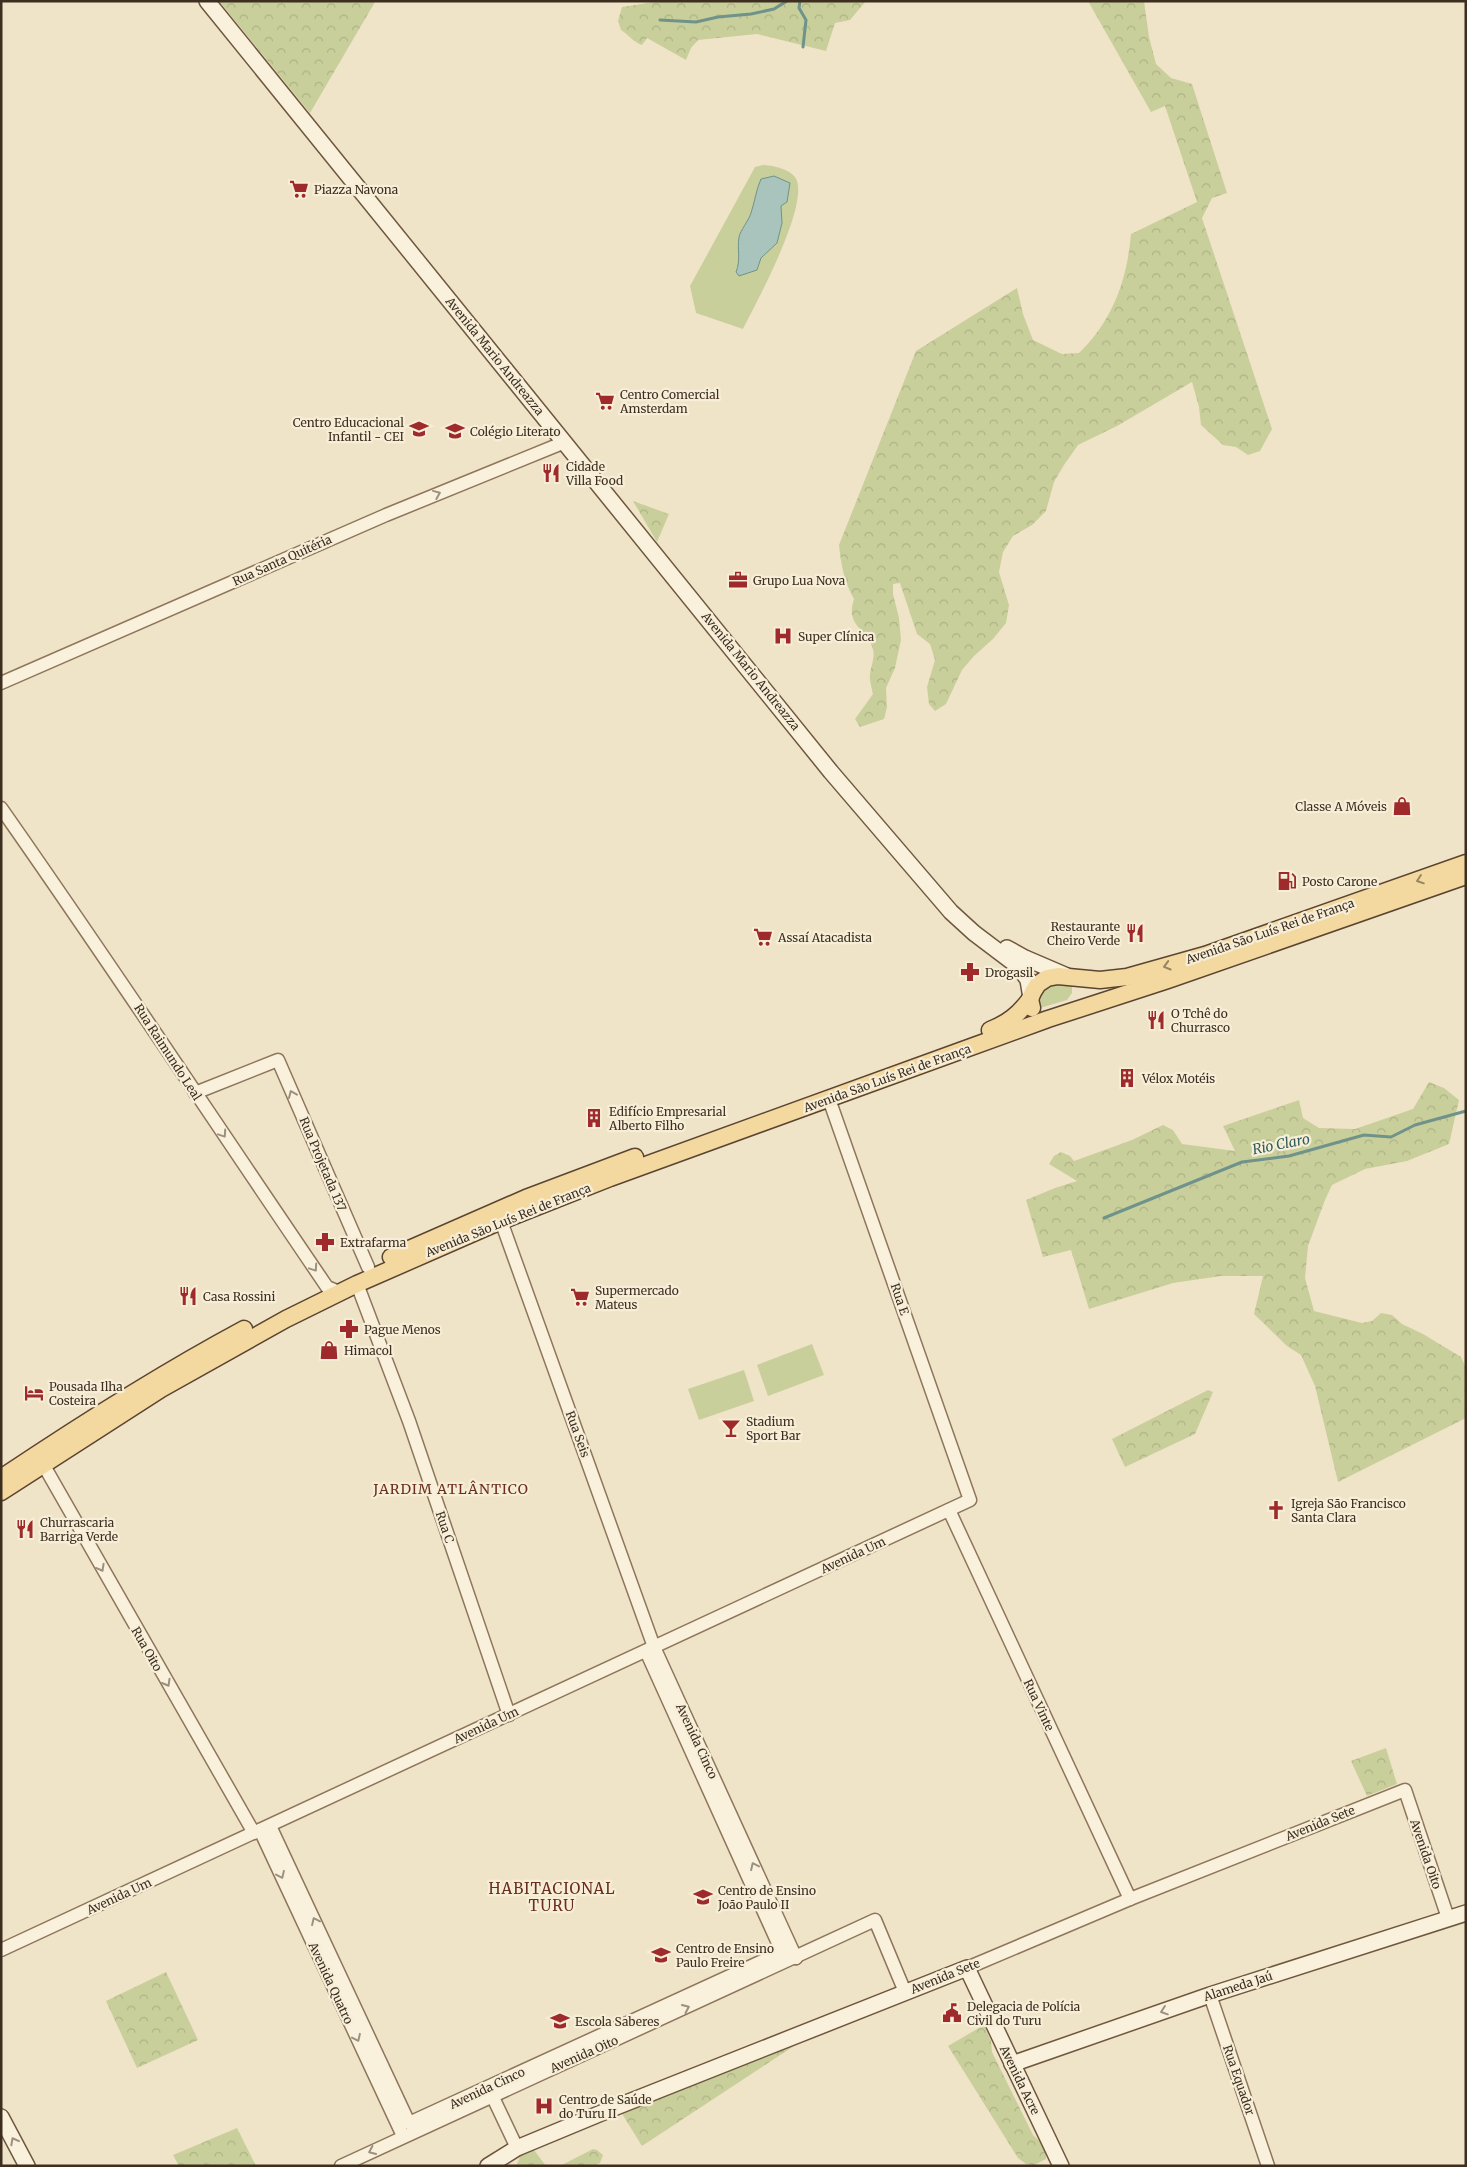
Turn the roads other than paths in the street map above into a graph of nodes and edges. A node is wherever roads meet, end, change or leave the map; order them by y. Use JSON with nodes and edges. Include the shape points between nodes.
{"nodes":[{"id":1,"x":207,"y":1,"type":"edge"},
{"id":2,"x":565,"y":442,"type":"junction"},
{"id":3,"x":1,"y":683,"type":"edge"},
{"id":4,"x":803,"y":735,"type":"junction"},
{"id":5,"x":1,"y":808,"type":"edge"},
{"id":6,"x":1466,"y":863,"type":"edge"},
{"id":7,"x":1466,"y":876,"type":"edge"},
{"id":8,"x":1069,"y":976,"type":"junction"},
{"id":9,"x":1031,"y":998,"type":"junction"},
{"id":10,"x":1077,"y":1009,"type":"junction"},
{"id":11,"x":1048,"y":1019,"type":"junction"},
{"id":12,"x":195,"y":1093,"type":"junction"},
{"id":13,"x":829,"y":1099,"type":"junction"},
{"id":14,"x":500,"y":1221,"type":"junction"},
{"id":15,"x":368,"y":1267,"type":"junction"},
{"id":16,"x":357,"y":1284,"type":"junction"},
{"id":17,"x":333,"y":1290,"type":"junction"},
{"id":18,"x":43,"y":1464,"type":"junction"},
{"id":19,"x":1,"y":1478,"type":"edge"},
{"id":20,"x":1,"y":1492,"type":"edge"},
{"id":21,"x":970,"y":1500,"type":"joint"},
{"id":22,"x":949,"y":1510,"type":"junction"},
{"id":23,"x":650,"y":1649,"type":"junction"},
{"id":24,"x":509,"y":1715,"type":"junction"},
{"id":25,"x":1404,"y":1790,"type":"joint"},
{"id":26,"x":262,"y":1830,"type":"junction"},
{"id":27,"x":1130,"y":1899,"type":"junction"},
{"id":28,"x":1466,"y":1913,"type":"edge"},
{"id":29,"x":1448,"y":1918,"type":"junction"},
{"id":30,"x":1,"y":1950,"type":"edge"},
{"id":31,"x":782,"y":1952,"type":"junction"},
{"id":32,"x":796,"y":1958,"type":"junction"},
{"id":33,"x":966,"y":1968,"type":"junction"},
{"id":34,"x":906,"y":1992,"type":"junction"},
{"id":35,"x":1210,"y":1995,"type":"junction"},
{"id":36,"x":1012,"y":2064,"type":"junction"},
{"id":37,"x":490,"y":2092,"type":"junction"},
{"id":38,"x":1,"y":2117,"type":"edge"},
{"id":39,"x":409,"y":2124,"type":"junction"},
{"id":40,"x":403,"y":2136,"type":"junction"},
{"id":41,"x":517,"y":2148,"type":"junction"},
{"id":42,"x":27,"y":2166,"type":"edge"},
{"id":43,"x":341,"y":2166,"type":"edge"},
{"id":44,"x":488,"y":2166,"type":"edge"},
{"id":45,"x":1061,"y":2166,"type":"edge"},
{"id":46,"x":1268,"y":2166,"type":"edge"}],
"edges":[{"from":1,"to":2,"type":"main road","name":"Avenida Mario Andreazza"},
{"from":3,"to":2,"type":"street","name":"Rua Santa Quitéria","one_way":true,"via":[[392,512]]},
{"from":2,"to":4,"type":"main road","name":"Avenida Mario Andreazza"},
{"from":4,"to":8,"type":"main road","name":"Avenida Mario Andreazza","via":[[961,912],[1005,947]]},
{"from":4,"to":9,"type":"main road","name":"Avenida Mario Andreazza","via":[[937,898],[974,933],[1019,967],[1028,980]]},
{"from":5,"to":12,"type":"street","name":"Rua Raimundo Leal","via":[[124,984]]},
{"from":6,"to":8,"type":"main road","name":"Avenida São Luís Rei de França","one_way":true,"via":[[1205,955],[1127,977],[1100,980]]},
{"from":7,"to":10,"type":"main road","name":"Avenida São Luís Rei de França"},
{"from":8,"to":9,"type":"main road","via":[[1052,976],[1042,981]]},
{"from":8,"to":10,"type":"main road","via":[[1078,980],[1083,990]]},
{"from":9,"to":11,"type":"main road","via":[[1036,1014]]},
{"from":9,"to":15,"type":"main road","name":"Avenida São Luís Rei de França","via":[[1017,1015],[1002,1026],[581,1177]]},
{"from":10,"to":11,"type":"main road"},
{"from":11,"to":13,"type":"main road","name":"Avenida São Luís Rei de França"},
{"from":15,"to":12,"type":"street","name":"Rua Projetada 137","one_way":true,"via":[[278,1060]]},
{"from":12,"to":17,"type":"street","name":"Rua Raimundo Leal","one_way":true},
{"from":13,"to":14,"type":"main road","name":"Avenida São Luís Rei de França"},
{"from":13,"to":21,"type":"street","name":"Rua E"},
{"from":14,"to":16,"type":"main road","name":"Avenida São Luís Rei de França"},
{"from":14,"to":23,"type":"street","name":"Rua Seis"},
{"from":15,"to":17,"type":"main road","name":"Avenida São Luís Rei de França"},
{"from":16,"to":17,"type":"main road","name":"Avenida São Luís Rei de França"},
{"from":16,"to":24,"type":"street","name":"Rua C","via":[[409,1421]]},
{"from":17,"to":18,"type":"main road","name":"Avenida São Luís Rei de França","via":[[132,1406]]},
{"from":17,"to":19,"type":"main road","name":"Avenida São Luís Rei de França","via":[[186,1360]]},
{"from":18,"to":20,"type":"main road","name":"Avenida São Luís Rei de França"},
{"from":18,"to":26,"type":"street","name":"Rua Oito","one_way":true},
{"from":21,"to":22,"type":"street","name":"Avenida Um"},
{"from":22,"to":23,"type":"street","name":"Avenida Um"},
{"from":22,"to":27,"type":"street","name":"Rua Vinte"},
{"from":23,"to":24,"type":"street","name":"Avenida Um"},
{"from":23,"to":31,"type":"street","name":"Avenida Cinco"},
{"from":32,"to":23,"type":"street","name":"Avenida Cinco","one_way":true},
{"from":24,"to":26,"type":"street","name":"Avenida Um"},
{"from":25,"to":27,"type":"street","name":"Avenida Sete"},
{"from":25,"to":29,"type":"street","name":"Avenida Oito"},
{"from":26,"to":30,"type":"street","name":"Avenida Um"},
{"from":39,"to":26,"type":"street","name":"Avenida Quatro","one_way":true},
{"from":26,"to":40,"type":"street","name":"Avenida Quatro","one_way":true},
{"from":27,"to":33,"type":"street","name":"Avenida Sete"},
{"from":28,"to":29,"type":"main road","name":"Alameda Jaú"},
{"from":29,"to":35,"type":"main road","name":"Alameda Jaú"},
{"from":31,"to":32,"type":"street"},
{"from":31,"to":37,"type":"street","name":"Avenida Cinco"},
{"from":32,"to":34,"type":"street","name":"Avenida Oito","via":[[875,1920]]},
{"from":37,"to":32,"type":"street","name":"Avenida Oito","one_way":true},
{"from":33,"to":34,"type":"main road","name":"Avenida Sete"},
{"from":33,"to":36,"type":"main road","name":"Avenida Acre"},
{"from":34,"to":41,"type":"main road","name":"Avenida Sete"},
{"from":35,"to":36,"type":"main road","name":"Alameda Jaú","one_way":true},
{"from":35,"to":46,"type":"street","name":"Rua Equador"},
{"from":36,"to":45,"type":"main road","name":"Avenida Acre"},
{"from":37,"to":39,"type":"street","name":"Avenida Cinco"},
{"from":37,"to":40,"type":"street","name":"Avenida Oito"},
{"from":37,"to":41,"type":"street"},
{"from":42,"to":38,"type":"main road","one_way":true},
{"from":39,"to":40,"type":"street"},
{"from":40,"to":43,"type":"street","name":"Avenida Oito","one_way":true},
{"from":41,"to":44,"type":"main road","name":"Avenida Sete"}]}
